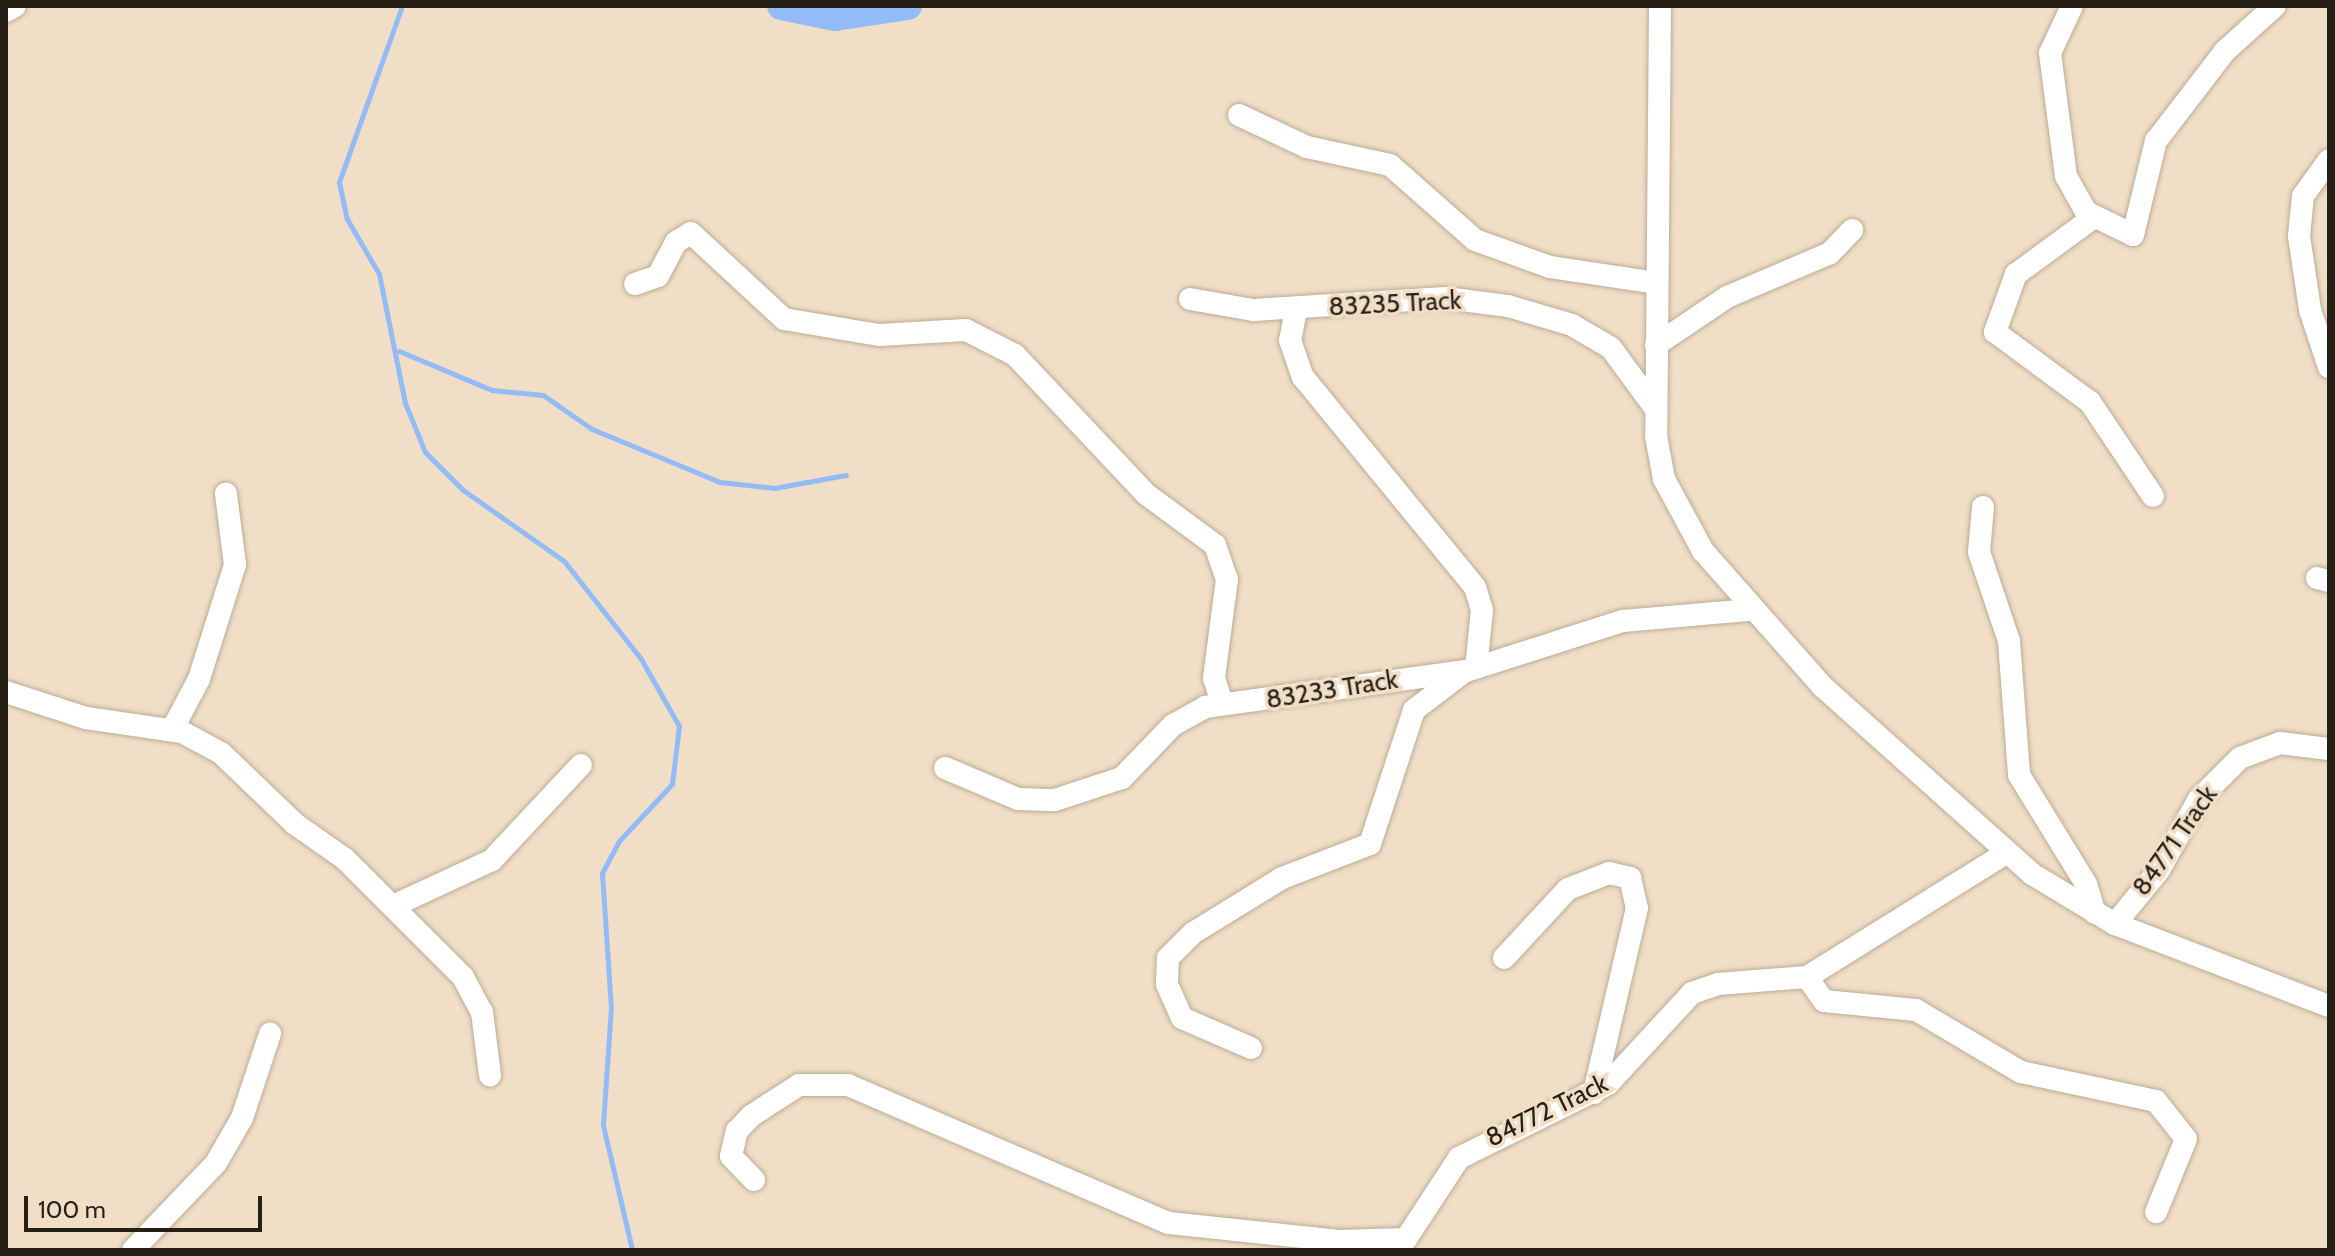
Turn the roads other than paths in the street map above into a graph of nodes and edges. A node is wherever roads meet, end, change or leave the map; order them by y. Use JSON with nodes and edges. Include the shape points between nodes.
{"nodes":[{"id":1,"x":15,"y":6,"type":"edge"},
{"id":2,"x":1660,"y":6,"type":"edge"},
{"id":3,"x":2072,"y":6,"type":"edge"},
{"id":4,"x":2275,"y":6,"type":"edge"},
{"id":5,"x":6,"y":11,"type":"edge"},
{"id":6,"x":1239,"y":115,"type":"dead end"},
{"id":7,"x":2329,"y":160,"type":"edge"},
{"id":8,"x":2094,"y":217,"type":"junction"},
{"id":9,"x":1852,"y":230,"type":"dead end"},
{"id":10,"x":1657,"y":283,"type":"junction"},
{"id":11,"x":635,"y":284,"type":"dead end"},
{"id":12,"x":1190,"y":299,"type":"dead end"},
{"id":13,"x":1296,"y":310,"type":"junction"},
{"id":14,"x":1656,"y":345,"type":"junction"},
{"id":15,"x":2329,"y":367,"type":"edge"},
{"id":16,"x":1656,"y":409,"type":"junction"},
{"id":17,"x":226,"y":494,"type":"dead end"},
{"id":18,"x":2153,"y":496,"type":"dead end"},
{"id":19,"x":1983,"y":507,"type":"dead end"},
{"id":20,"x":1748,"y":610,"type":"junction"},
{"id":21,"x":1471,"y":670,"type":"junction"},
{"id":22,"x":6,"y":692,"type":"edge"},
{"id":23,"x":1223,"y":705,"type":"junction"},
{"id":24,"x":172,"y":730,"type":"junction"},
{"id":25,"x":2329,"y":749,"type":"edge"},
{"id":26,"x":581,"y":765,"type":"dead end"},
{"id":27,"x":945,"y":768,"type":"dead end"},
{"id":28,"x":2006,"y":853,"type":"junction"},
{"id":29,"x":393,"y":906,"type":"junction"},
{"id":30,"x":2095,"y":913,"type":"junction"},
{"id":31,"x":2115,"y":924,"type":"junction"},
{"id":32,"x":1504,"y":958,"type":"dead end"},
{"id":33,"x":1807,"y":977,"type":"junction"},
{"id":34,"x":2329,"y":1006,"type":"edge"},
{"id":35,"x":270,"y":1034,"type":"dead end"},
{"id":36,"x":1251,"y":1048,"type":"dead end"},
{"id":37,"x":490,"y":1075,"type":"dead end"},
{"id":38,"x":1594,"y":1093,"type":"junction"},
{"id":39,"x":754,"y":1180,"type":"dead end"},
{"id":40,"x":2156,"y":1212,"type":"dead end"},
{"id":41,"x":1415,"y":1242,"type":"edge"},
{"id":42,"x":133,"y":1250,"type":"edge"}],
"edges":[{"from":1,"to":5,"type":"street"},
{"from":2,"to":10,"type":"street"},
{"from":3,"to":8,"type":"street","via":[[2051,42],[2051,77],[2066,176]]},
{"from":4,"to":8,"type":"street","via":[[2225,51],[2156,141],[2139,187],[2138,232],[2125,234]]},
{"from":6,"to":10,"type":"street","via":[[1307,147],[1390,165],[1475,240],[1550,267]]},
{"from":7,"to":15,"type":"street","via":[[2303,196],[2299,236],[2310,310]]},
{"from":8,"to":18,"type":"street","via":[[2016,274],[1995,332],[2090,402]]},
{"from":9,"to":14,"type":"street","via":[[1839,248],[1727,297]]},
{"from":10,"to":14,"type":"street"},
{"from":11,"to":23,"type":"street","via":[[658,276],[676,242],[691,233],[784,319],[879,335],[966,330],[1006,349],[1146,494],[1215,545],[1227,579],[1214,678]]},
{"from":12,"to":13,"type":"street","name":"83235 Track"},
{"from":13,"to":16,"type":"street","name":"83235 Track","via":[[1446,298],[1508,306],[1572,325],[1611,348]]},
{"from":13,"to":21,"type":"street","via":[[1290,340],[1303,377],[1456,555],[1475,587],[1482,610]]},
{"from":14,"to":16,"type":"street"},
{"from":16,"to":20,"type":"street","via":[[1659,456],[1675,505]]},
{"from":17,"to":24,"type":"street","via":[[235,565],[199,679]]},
{"from":19,"to":30,"type":"street","via":[[1979,552],[2009,641],[2019,775],[2086,884]]},
{"from":20,"to":21,"type":"street","name":"83233 Track","via":[[1623,621]]},
{"from":20,"to":28,"type":"street"},
{"from":21,"to":23,"type":"street","name":"83233 Track"},
{"from":21,"to":36,"type":"street","via":[[1414,710],[1370,844],[1282,878],[1193,933],[1168,958],[1167,984],[1182,1018]]},
{"from":22,"to":24,"type":"street","via":[[86,718]]},
{"from":23,"to":27,"type":"street","name":"83233 Track","via":[[1185,715],[1138,767],[1076,796],[1018,799]]},
{"from":24,"to":29,"type":"street","via":[[221,753]]},
{"from":25,"to":31,"type":"street","name":"84771 Track","via":[[2280,743],[2240,758],[2199,799],[2159,870]]},
{"from":26,"to":29,"type":"street","via":[[492,860]]},
{"from":28,"to":30,"type":"street"},
{"from":28,"to":33,"type":"street","name":"84772 Track"},
{"from":29,"to":37,"type":"street","via":[[474,993],[486,1026]]},
{"from":30,"to":31,"type":"street"},
{"from":31,"to":34,"type":"street"},
{"from":32,"to":38,"type":"street","via":[[1568,889],[1609,873],[1630,878],[1637,908]]},
{"from":33,"to":38,"type":"street","name":"84772 Track","via":[[1718,984],[1692,993]]},
{"from":33,"to":40,"type":"street","via":[[1824,1001],[1916,1010],[2021,1072],[2156,1101],[2186,1139]]},
{"from":35,"to":42,"type":"street","via":[[242,1118],[216,1163]]},
{"from":38,"to":41,"type":"street","name":"84772 Track","via":[[1495,1134],[1459,1158]]},
{"from":39,"to":41,"type":"street","name":"84772 Track","via":[[731,1156],[737,1131],[751,1116],[799,1085],[848,1085],[1187,1228]]}]}
